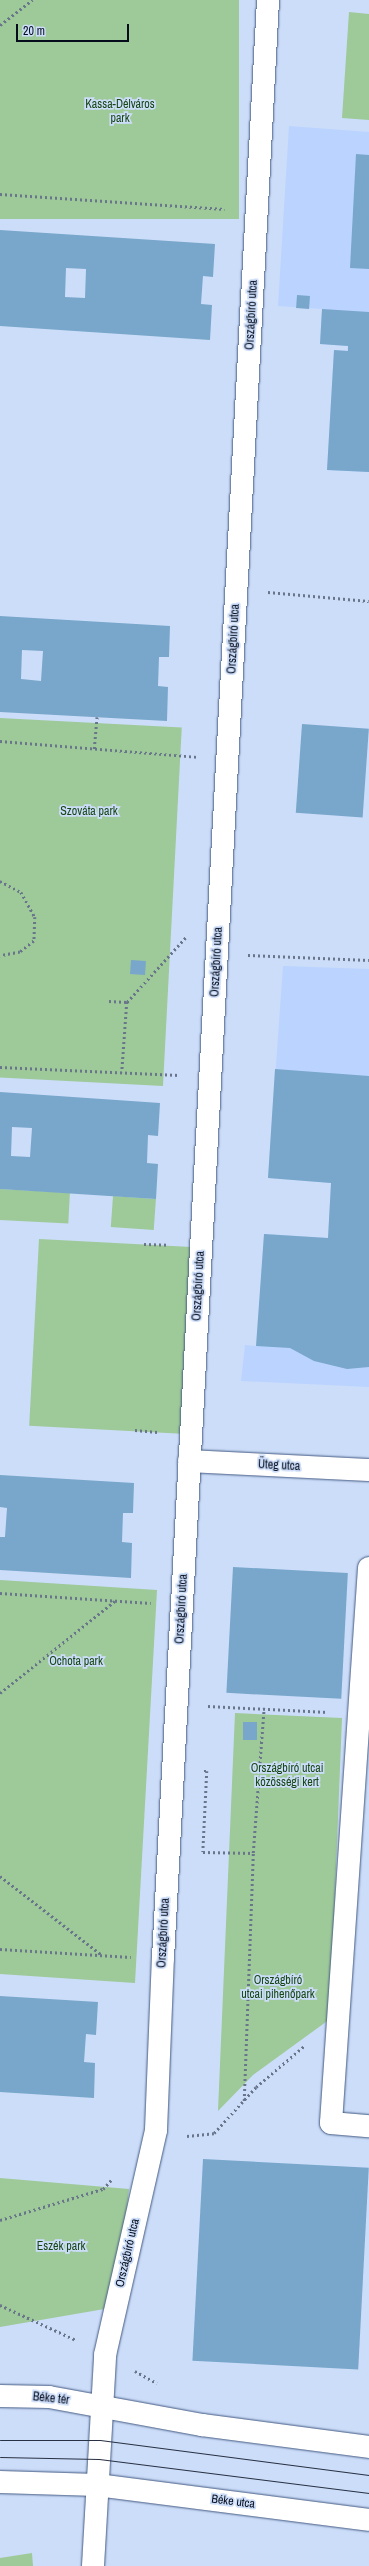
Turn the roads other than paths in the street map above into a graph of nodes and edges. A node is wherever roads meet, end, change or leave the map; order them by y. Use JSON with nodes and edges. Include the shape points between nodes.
{"nodes":[{"id":1,"x":268,"y":0,"type":"edge"},
{"id":2,"x":190,"y":1461,"type":"junction"},
{"id":3,"x":369,"y":1470,"type":"edge"},
{"id":4,"x":369,"y":1568,"type":"edge"},
{"id":5,"x":364,"y":1711,"type":"edge"},
{"id":6,"x":369,"y":2126,"type":"edge"},
{"id":7,"x":0,"y":2396,"type":"edge"},
{"id":8,"x":102,"y":2406,"type":"junction"},
{"id":9,"x":369,"y":2446,"type":"edge"},
{"id":10,"x":0,"y":2482,"type":"edge"},
{"id":11,"x":97,"y":2485,"type":"junction"},
{"id":12,"x":369,"y":2520,"type":"edge"},
{"id":13,"x":93,"y":2566,"type":"edge"}],
"edges":[{"from":1,"to":2,"type":"street","name":"Országbíró utca"},
{"from":2,"to":3,"type":"street","name":"Üteg utca"},
{"from":2,"to":8,"type":"street","name":"Országbíró utca","via":[[156,2130],[105,2355]]},
{"from":4,"to":5,"type":"street"},
{"from":5,"to":6,"type":"street","via":[[331,2123]]},
{"from":7,"to":8,"type":"street","name":"Béke tér","via":[[49,2397]]},
{"from":8,"to":9,"type":"street","via":[[202,2425]]},
{"from":8,"to":11,"type":"street","name":"Országbíró utca"},
{"from":10,"to":11,"type":"street"},
{"from":11,"to":12,"type":"street","name":"Béke utca"},
{"from":11,"to":13,"type":"street","name":"Országbíró utca"}]}
